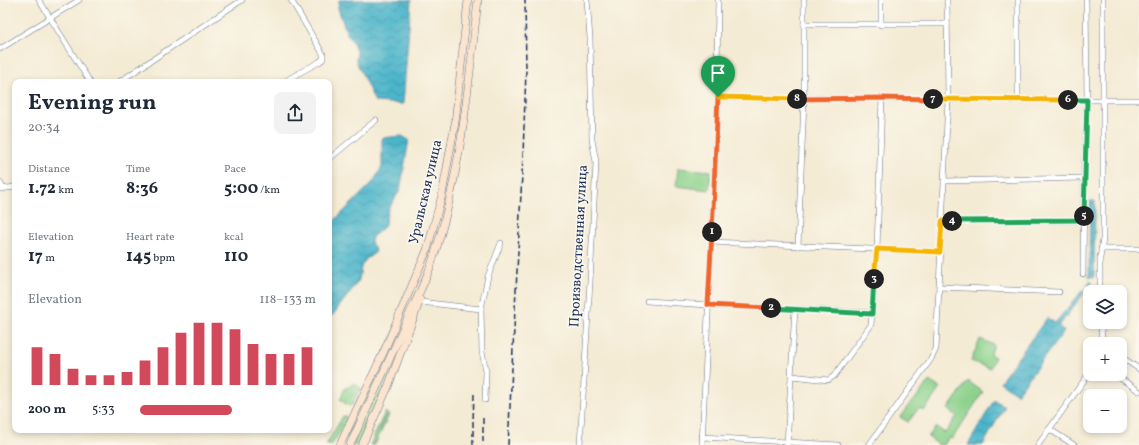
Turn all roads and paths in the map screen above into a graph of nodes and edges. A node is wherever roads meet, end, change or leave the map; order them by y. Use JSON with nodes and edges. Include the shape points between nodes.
{"nodes":[{"id":1,"x":39,"y":0,"type":"edge"},
{"id":2,"x":79,"y":0,"type":"edge"},
{"id":3,"x":242,"y":0,"type":"edge"},
{"id":4,"x":291,"y":0,"type":"edge"},
{"id":5,"x":468,"y":0,"type":"edge"},
{"id":6,"x":478,"y":0,"type":"edge"},
{"id":7,"x":587,"y":0,"type":"edge"},
{"id":8,"x":718,"y":0,"type":"edge"},
{"id":9,"x":804,"y":0,"type":"edge"},
{"id":10,"x":881,"y":0,"type":"edge"},
{"id":11,"x":947,"y":0,"type":"edge"},
{"id":12,"x":1018,"y":0,"type":"edge"},
{"id":13,"x":1086,"y":0,"type":"edge"},
{"id":14,"x":1103,"y":0,"type":"edge"},
{"id":15,"x":50,"y":18,"type":"junction"},
{"id":16,"x":804,"y":24,"type":"junction"},
{"id":17,"x":947,"y":24,"type":"junction"},
{"id":18,"x":881,"y":25,"type":"junction"},
{"id":19,"x":0,"y":49,"type":"edge"},
{"id":20,"x":88,"y":79,"type":"edge"},
{"id":21,"x":124,"y":79,"type":"edge"},
{"id":22,"x":289,"y":79,"type":"edge"},
{"id":23,"x":718,"y":97,"type":"junction"},
{"id":24,"x":882,"y":98,"type":"junction"},
{"id":25,"x":804,"y":99,"type":"junction"},
{"id":26,"x":948,"y":100,"type":"junction"},
{"id":27,"x":1018,"y":100,"type":"junction"},
{"id":28,"x":1087,"y":100,"type":"junction"},
{"id":29,"x":1103,"y":100,"type":"junction"},
{"id":30,"x":1139,"y":100,"type":"edge"},
{"id":31,"x":376,"y":120,"type":"dead end"},
{"id":32,"x":332,"y":157,"type":"edge"},
{"id":33,"x":1084,"y":178,"type":"junction"},
{"id":34,"x":944,"y":181,"type":"junction"},
{"id":35,"x":0,"y":182,"type":"edge"},
{"id":36,"x":12,"y":187,"type":"edge"},
{"id":37,"x":2,"y":189,"type":"edge"},
{"id":38,"x":1084,"y":220,"type":"junction"},
{"id":39,"x":942,"y":221,"type":"junction"},
{"id":40,"x":711,"y":242,"type":"junction"},
{"id":41,"x":501,"y":243,"type":"dead end"},
{"id":42,"x":798,"y":246,"type":"junction"},
{"id":43,"x":877,"y":249,"type":"junction"},
{"id":44,"x":1139,"y":249,"type":"edge"},
{"id":45,"x":1101,"y":250,"type":"junction"},
{"id":46,"x":940,"y":252,"type":"junction"},
{"id":47,"x":429,"y":271,"type":"junction"},
{"id":48,"x":1083,"y":274,"type":"dead end"},
{"id":49,"x":1100,"y":285,"type":"edge"},
{"id":50,"x":939,"y":287,"type":"junction"},
{"id":51,"x":1059,"y":292,"type":"dead end"},
{"id":52,"x":647,"y":301,"type":"dead end"},
{"id":53,"x":420,"y":302,"type":"junction"},
{"id":54,"x":708,"y":305,"type":"junction"},
{"id":55,"x":481,"y":309,"type":"junction"},
{"id":56,"x":795,"y":310,"type":"junction"},
{"id":57,"x":872,"y":314,"type":"junction"},
{"id":58,"x":1127,"y":361,"type":"edge"},
{"id":59,"x":1139,"y":369,"type":"edge"},
{"id":60,"x":792,"y":376,"type":"junction"},
{"id":61,"x":1084,"y":381,"type":"edge"},
{"id":62,"x":1124,"y":381,"type":"edge"},
{"id":63,"x":1139,"y":391,"type":"edge"},
{"id":64,"x":485,"y":400,"type":"dead end"},
{"id":65,"x":1049,"y":429,"type":"junction"},
{"id":66,"x":702,"y":437,"type":"junction"},
{"id":67,"x":788,"y":443,"type":"edge"},
{"id":68,"x":341,"y":444,"type":"edge"},
{"id":69,"x":350,"y":445,"type":"edge"},
{"id":70,"x":362,"y":445,"type":"edge"},
{"id":71,"x":580,"y":445,"type":"edge"},
{"id":72,"x":702,"y":445,"type":"edge"},
{"id":73,"x":838,"y":445,"type":"edge"},
{"id":74,"x":869,"y":445,"type":"edge"},
{"id":75,"x":1038,"y":445,"type":"edge"},
{"id":76,"x":1074,"y":445,"type":"edge"}],
"edges":[{"from":1,"to":15,"type":"street"},
{"from":2,"to":15,"type":"street"},
{"from":3,"to":21,"type":"street"},
{"from":4,"to":22,"type":"street","via":[[323,54],[323,59]]},
{"from":5,"to":68,"type":"main road","name":"Уральская улица","via":[[454,123],[442,195],[427,250]]},
{"from":6,"to":47,"type":"main road","name":"Уральская улица","via":[[460,149],[451,196]]},
{"from":7,"to":71,"type":"street","name":"Производственная улица","via":[[592,140],[596,162]]},
{"from":8,"to":23,"type":"street"},
{"from":9,"to":16,"type":"street"},
{"from":10,"to":18,"type":"street"},
{"from":11,"to":17,"type":"street"},
{"from":12,"to":27,"type":"street"},
{"from":13,"to":28,"type":"street"},
{"from":14,"to":29,"type":"street"},
{"from":15,"to":19,"type":"street"},
{"from":15,"to":20,"type":"street"},
{"from":16,"to":18,"type":"street"},
{"from":16,"to":25,"type":"street"},
{"from":17,"to":18,"type":"street"},
{"from":17,"to":26,"type":"street"},
{"from":23,"to":25,"type":"street"},
{"from":23,"to":40,"type":"street"},
{"from":24,"to":25,"type":"street"},
{"from":24,"to":26,"type":"street"},
{"from":24,"to":43,"type":"street"},
{"from":25,"to":42,"type":"street"},
{"from":26,"to":27,"type":"street"},
{"from":26,"to":34,"type":"street"},
{"from":27,"to":28,"type":"street"},
{"from":28,"to":29,"type":"street"},
{"from":28,"to":33,"type":"street"},
{"from":29,"to":30,"type":"street"},
{"from":29,"to":45,"type":"street"},
{"from":31,"to":32,"type":"street"},
{"from":33,"to":34,"type":"street"},
{"from":33,"to":38,"type":"street"},
{"from":34,"to":39,"type":"street"},
{"from":35,"to":37,"type":"street"},
{"from":36,"to":37,"type":"street"},
{"from":38,"to":39,"type":"street"},
{"from":38,"to":48,"type":"street"},
{"from":39,"to":46,"type":"street"},
{"from":40,"to":42,"type":"street"},
{"from":40,"to":54,"type":"street"},
{"from":41,"to":55,"type":"street","via":[[488,276]]},
{"from":42,"to":43,"type":"street"},
{"from":43,"to":46,"type":"street"},
{"from":43,"to":57,"type":"street"},
{"from":44,"to":45,"type":"street"},
{"from":45,"to":49,"type":"street"},
{"from":46,"to":50,"type":"street"},
{"from":47,"to":53,"type":"main road"},
{"from":47,"to":69,"type":"main road","name":"Уральская улица"},
{"from":50,"to":51,"type":"street"},
{"from":50,"to":74,"type":"street","via":[[936,349]]},
{"from":52,"to":54,"type":"street"},
{"from":53,"to":55,"type":"street"},
{"from":53,"to":70,"type":"main road","via":[[388,387]]},
{"from":54,"to":56,"type":"street"},
{"from":54,"to":66,"type":"street"},
{"from":55,"to":64,"type":"street","via":[[482,352],[486,370]]},
{"from":56,"to":57,"type":"street"},
{"from":56,"to":60,"type":"street"},
{"from":57,"to":60,"type":"street","via":[[871,325],[834,376],[828,380]]},
{"from":58,"to":59,"type":"street"},
{"from":60,"to":67,"type":"street"},
{"from":61,"to":65,"type":"street"},
{"from":62,"to":63,"type":"street"},
{"from":65,"to":75,"type":"street"},
{"from":65,"to":76,"type":"street"},
{"from":66,"to":67,"type":"street"},
{"from":66,"to":72,"type":"street"},
{"from":67,"to":73,"type":"street"}]}
